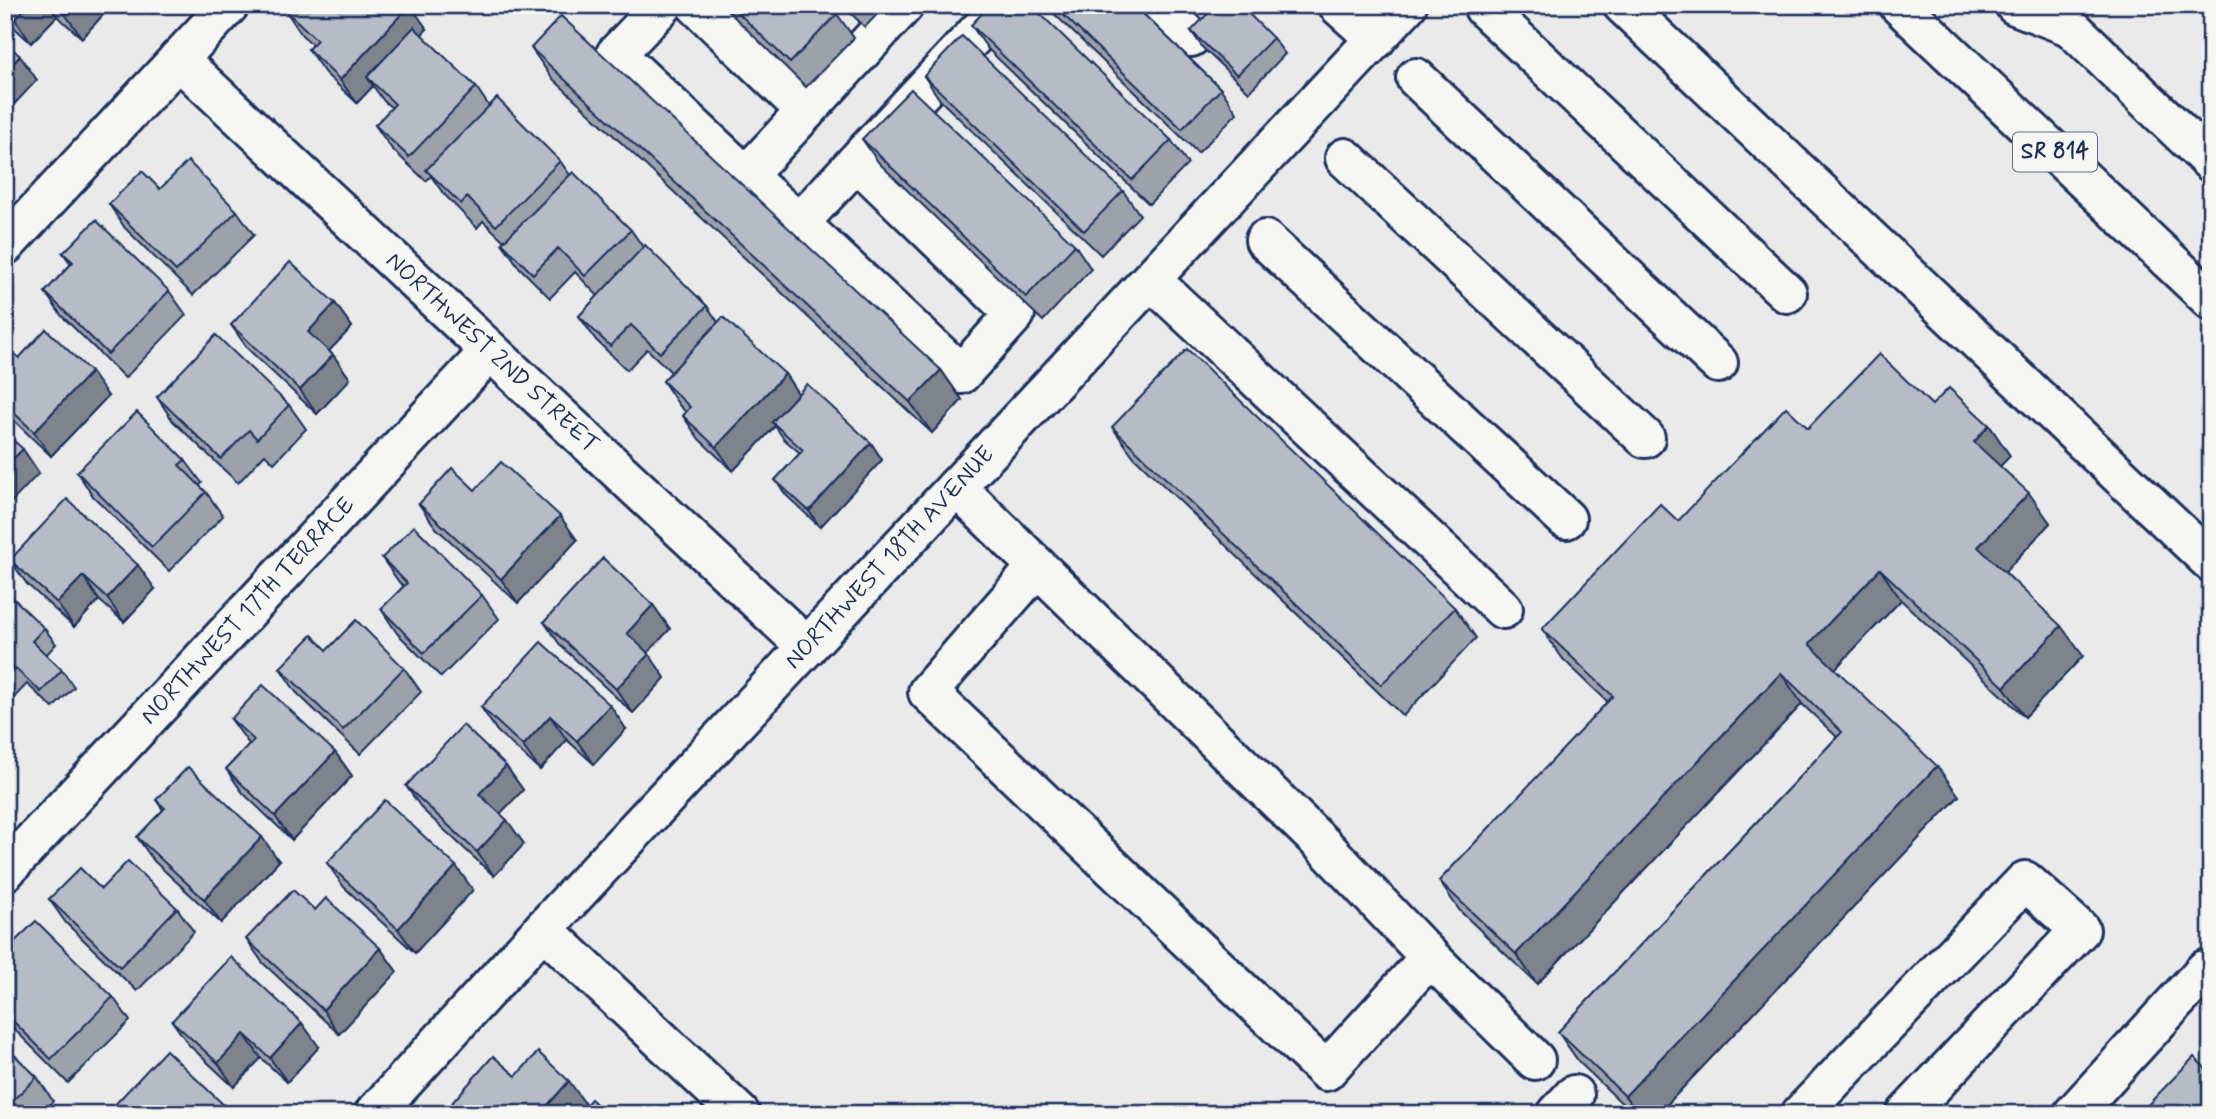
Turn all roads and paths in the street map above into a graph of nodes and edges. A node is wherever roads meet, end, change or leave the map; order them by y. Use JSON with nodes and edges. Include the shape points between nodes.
{"nodes":[{"id":1,"x":229,"y":5,"type":"edge"},
{"id":2,"x":663,"y":5,"type":"edge"},
{"id":3,"x":696,"y":5,"type":"edge"},
{"id":4,"x":904,"y":5,"type":"edge"},
{"id":5,"x":1003,"y":5,"type":"edge"},
{"id":6,"x":1157,"y":5,"type":"edge"},
{"id":7,"x":1338,"y":5,"type":"edge"},
{"id":8,"x":1407,"y":5,"type":"edge"},
{"id":9,"x":1623,"y":5,"type":"edge"},
{"id":10,"x":1899,"y":5,"type":"edge"},
{"id":11,"x":2015,"y":5,"type":"edge"},
{"id":12,"x":1484,"y":8,"type":"dead end"},
{"id":13,"x":2060,"y":16,"type":"edge"},
{"id":14,"x":1191,"y":37,"type":"edge"},
{"id":15,"x":1376,"y":39,"type":"junction"},
{"id":16,"x":178,"y":59,"type":"junction"},
{"id":17,"x":1416,"y":78,"type":"dead end"},
{"id":18,"x":806,"y":111,"type":"junction"},
{"id":19,"x":1345,"y":158,"type":"dead end"},
{"id":20,"x":858,"y":162,"type":"junction"},
{"id":21,"x":2211,"y":162,"type":"edge"},
{"id":22,"x":746,"y":176,"type":"junction"},
{"id":23,"x":799,"y":223,"type":"junction"},
{"id":24,"x":1265,"y":240,"type":"dead end"},
{"id":25,"x":5,"y":244,"type":"edge"},
{"id":26,"x":1151,"y":279,"type":"junction"},
{"id":27,"x":1787,"y":293,"type":"dead end"},
{"id":28,"x":2211,"y":300,"type":"edge"},
{"id":29,"x":490,"y":351,"type":"junction"},
{"id":30,"x":1718,"y":363,"type":"dead end"},
{"id":31,"x":1645,"y":438,"type":"dead end"},
{"id":32,"x":956,"y":488,"type":"junction"},
{"id":33,"x":1566,"y":519,"type":"dead end"},
{"id":34,"x":2211,"y":562,"type":"edge"},
{"id":35,"x":1037,"y":567,"type":"junction"},
{"id":36,"x":1503,"y":609,"type":"dead end"},
{"id":37,"x":807,"y":647,"type":"junction"},
{"id":38,"x":5,"y":872,"type":"edge"},
{"id":39,"x":542,"y":929,"type":"junction"},
{"id":40,"x":1430,"y":957,"type":"junction"},
{"id":41,"x":2211,"y":970,"type":"edge"},
{"id":42,"x":1535,"y":1060,"type":"dead end"},
{"id":43,"x":374,"y":1114,"type":"edge"},
{"id":44,"x":740,"y":1114,"type":"edge"},
{"id":45,"x":1801,"y":1114,"type":"edge"},
{"id":46,"x":1906,"y":1114,"type":"edge"},
{"id":47,"x":2073,"y":1114,"type":"edge"}],
"edges":[{"from":1,"to":16,"type":"street"},
{"from":2,"to":22,"type":"street","via":[[616,54]]},
{"from":3,"to":18,"type":"street"},
{"from":4,"to":18,"type":"street"},
{"from":5,"to":20,"type":"street"},
{"from":6,"to":14,"type":"street"},
{"from":7,"to":15,"type":"street"},
{"from":8,"to":15,"type":"street","name":"NORTHWEST 18TH AVENUE"},
{"from":9,"to":34,"type":"street"},
{"from":10,"to":28,"type":"street","number":"SR 814"},
{"from":11,"to":13,"type":"street"},
{"from":12,"to":27,"type":"street"},
{"from":13,"to":21,"type":"street"},
{"from":15,"to":26,"type":"street","name":"NORTHWEST 18TH AVENUE"},
{"from":16,"to":25,"type":"street"},
{"from":16,"to":29,"type":"street","name":"NORTHWEST 2ND STREET"},
{"from":17,"to":30,"type":"street"},
{"from":18,"to":22,"type":"street"},
{"from":19,"to":31,"type":"street"},
{"from":20,"to":23,"type":"street"},
{"from":20,"to":23,"type":"street","via":[[1016,314],[961,374]]},
{"from":22,"to":23,"type":"street"},
{"from":24,"to":33,"type":"street"},
{"from":26,"to":32,"type":"street","name":"NORTHWEST 18TH AVENUE"},
{"from":26,"to":36,"type":"street"},
{"from":29,"to":37,"type":"street","name":"NORTHWEST 2ND STREET"},
{"from":29,"to":38,"type":"street","name":"NORTHWEST 17TH TERRACE"},
{"from":32,"to":35,"type":"street"},
{"from":32,"to":37,"type":"street","name":"NORTHWEST 18TH AVENUE"},
{"from":35,"to":40,"type":"street","via":[[1322,844]]},
{"from":35,"to":40,"type":"street","via":[[928,692],[1326,1071]]},
{"from":37,"to":39,"type":"street","name":"NORTHWEST 18TH AVENUE"},
{"from":39,"to":43,"type":"street","name":"NORTHWEST 18TH AVENUE"},
{"from":39,"to":44,"type":"street"},
{"from":40,"to":42,"type":"street"},
{"from":41,"to":47,"type":"street","via":[[2205,970]]},
{"from":45,"to":46,"type":"street","via":[[2025,881],[2080,930]]}]}
